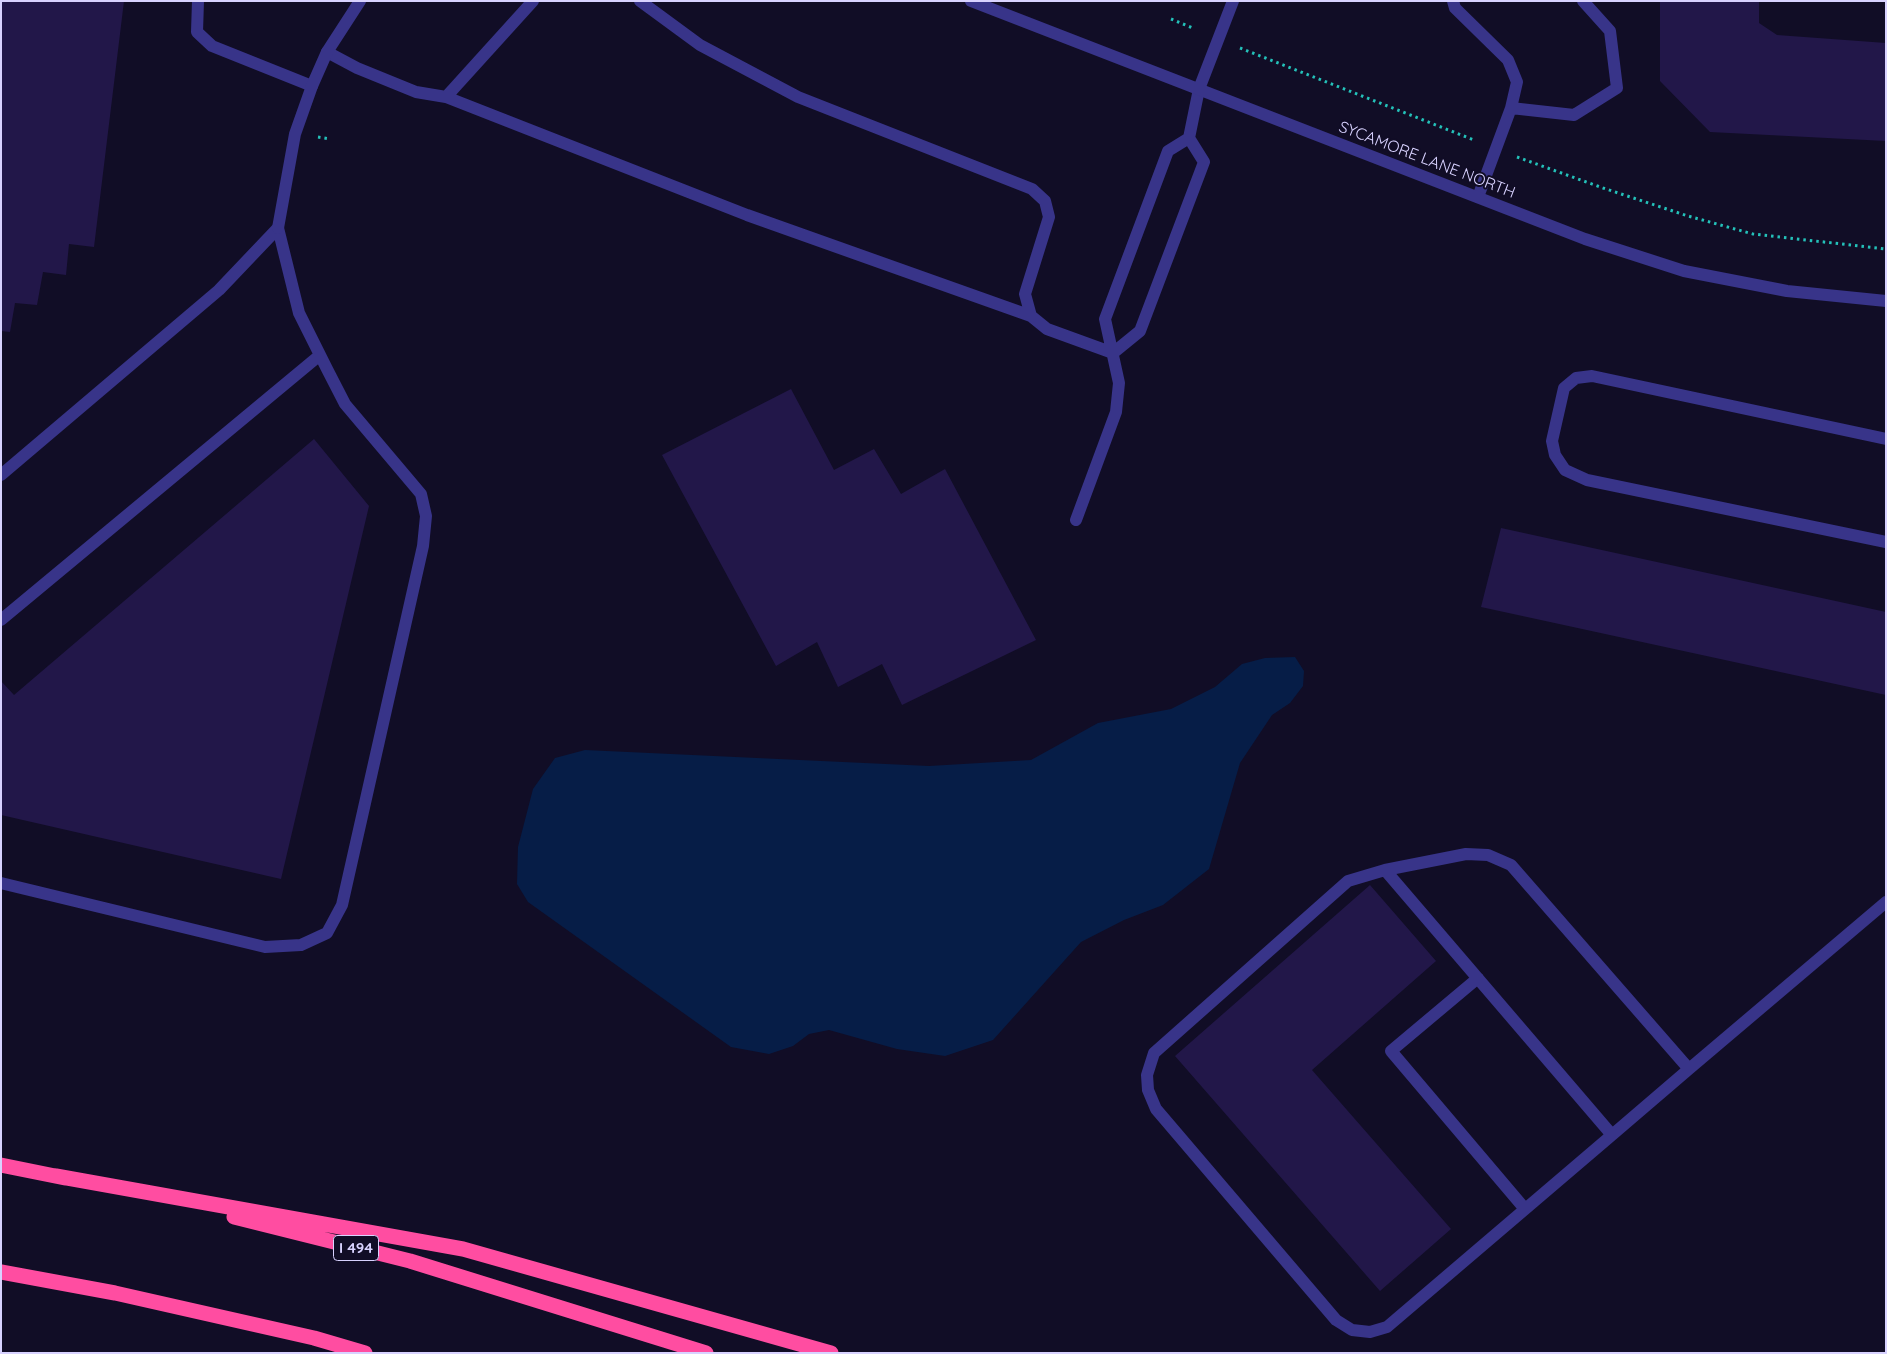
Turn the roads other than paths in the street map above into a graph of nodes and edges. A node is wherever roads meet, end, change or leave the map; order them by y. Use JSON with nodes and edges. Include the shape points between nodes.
{"nodes":[{"id":1,"x":198,"y":1,"type":"edge"},
{"id":2,"x":360,"y":1,"type":"edge"},
{"id":3,"x":533,"y":1,"type":"edge"},
{"id":4,"x":640,"y":1,"type":"edge"},
{"id":5,"x":971,"y":1,"type":"edge"},
{"id":6,"x":1233,"y":1,"type":"edge"},
{"id":7,"x":1453,"y":1,"type":"edge"},
{"id":8,"x":1583,"y":1,"type":"edge"},
{"id":9,"x":328,"y":52,"type":"junction"},
{"id":10,"x":312,"y":86,"type":"junction"},
{"id":11,"x":1199,"y":89,"type":"junction"},
{"id":12,"x":446,"y":97,"type":"junction"},
{"id":13,"x":1511,"y":108,"type":"junction"},
{"id":14,"x":1189,"y":138,"type":"junction"},
{"id":15,"x":1478,"y":197,"type":"junction"},
{"id":16,"x":278,"y":228,"type":"junction"},
{"id":17,"x":1886,"y":301,"type":"edge"},
{"id":18,"x":1032,"y":316,"type":"junction"},
{"id":19,"x":1113,"y":353,"type":"junction"},
{"id":20,"x":320,"y":354,"type":"junction"},
{"id":21,"x":1886,"y":439,"type":"edge"},
{"id":22,"x":1,"y":475,"type":"edge"},
{"id":23,"x":1076,"y":520,"type":"dead end"},
{"id":24,"x":1886,"y":542,"type":"edge"},
{"id":25,"x":1,"y":620,"type":"edge"},
{"id":26,"x":1385,"y":870,"type":"junction"},
{"id":27,"x":1,"y":883,"type":"edge"},
{"id":28,"x":1886,"y":902,"type":"edge"},
{"id":29,"x":1478,"y":978,"type":"junction"},
{"id":30,"x":1689,"y":1069,"type":"junction"},
{"id":31,"x":1612,"y":1135,"type":"junction"},
{"id":32,"x":1,"y":1165,"type":"edge"},
{"id":33,"x":56,"y":1176,"type":"junction"},
{"id":34,"x":1525,"y":1210,"type":"junction"},
{"id":35,"x":1,"y":1272,"type":"edge"},
{"id":36,"x":365,"y":1353,"type":"edge"},
{"id":37,"x":706,"y":1353,"type":"edge"},
{"id":38,"x":830,"y":1353,"type":"edge"}],
"edges":[{"from":1,"to":10,"type":"street","via":[[197,32],[212,46]]},
{"from":2,"to":9,"type":"street"},
{"from":3,"to":12,"type":"street"},
{"from":4,"to":18,"type":"street","via":[[700,45],[798,97],[1032,189],[1045,201],[1049,217],[1025,294]]},
{"from":5,"to":11,"type":"street","name":"SYCAMORE LANE NORTH"},
{"from":6,"to":11,"type":"street"},
{"from":7,"to":13,"type":"street","via":[[1455,8],[1508,60],[1517,82]]},
{"from":8,"to":13,"type":"street","via":[[1610,31],[1617,88],[1574,115]]},
{"from":9,"to":10,"type":"street"},
{"from":9,"to":12,"type":"street","via":[[357,68],[416,92]]},
{"from":10,"to":16,"type":"street","via":[[294,134]]},
{"from":11,"to":14,"type":"street"},
{"from":11,"to":15,"type":"street","name":"SYCAMORE LANE NORTH"},
{"from":12,"to":18,"type":"street","via":[[747,215]]},
{"from":13,"to":15,"type":"street"},
{"from":14,"to":19,"type":"street","via":[[1168,151],[1105,319]]},
{"from":14,"to":19,"type":"street","via":[[1204,162],[1140,331]]},
{"from":15,"to":17,"type":"street","name":"SYCAMORE LANE NORTH","via":[[1585,239],[1684,271],[1787,291]]},
{"from":16,"to":20,"type":"street","via":[[300,313]]},
{"from":16,"to":22,"type":"street","via":[[219,290]]},
{"from":18,"to":19,"type":"street","via":[[1047,330]]},
{"from":19,"to":23,"type":"street","via":[[1119,384],[1116,412]]},
{"from":20,"to":25,"type":"street"},
{"from":20,"to":27,"type":"street","via":[[345,404],[421,494],[426,516],[423,546],[342,905],[326,934],[301,945],[265,947]]},
{"from":21,"to":24,"type":"street","via":[[1592,376],[1576,378],[1564,388],[1552,441],[1566,470],[1587,480]]},
{"from":26,"to":29,"type":"street"},
{"from":26,"to":30,"type":"street","via":[[1466,854],[1488,855],[1511,865]]},
{"from":26,"to":34,"type":"street","via":[[1348,881],[1154,1053],[1147,1075],[1153,1103],[1336,1320],[1352,1330],[1370,1332],[1387,1327]]},
{"from":28,"to":30,"type":"street"},
{"from":29,"to":31,"type":"street"},
{"from":29,"to":34,"type":"street","via":[[1391,1052]]},
{"from":30,"to":31,"type":"street"},
{"from":31,"to":34,"type":"street"},
{"from":32,"to":33,"type":"highway","number":"I 494"},
{"from":33,"to":37,"type":"highway","number":"I 494","via":[[410,1261]]},
{"from":33,"to":38,"type":"highway","via":[[463,1249]]},
{"from":35,"to":36,"type":"highway","via":[[115,1293],[314,1338]]}]}
